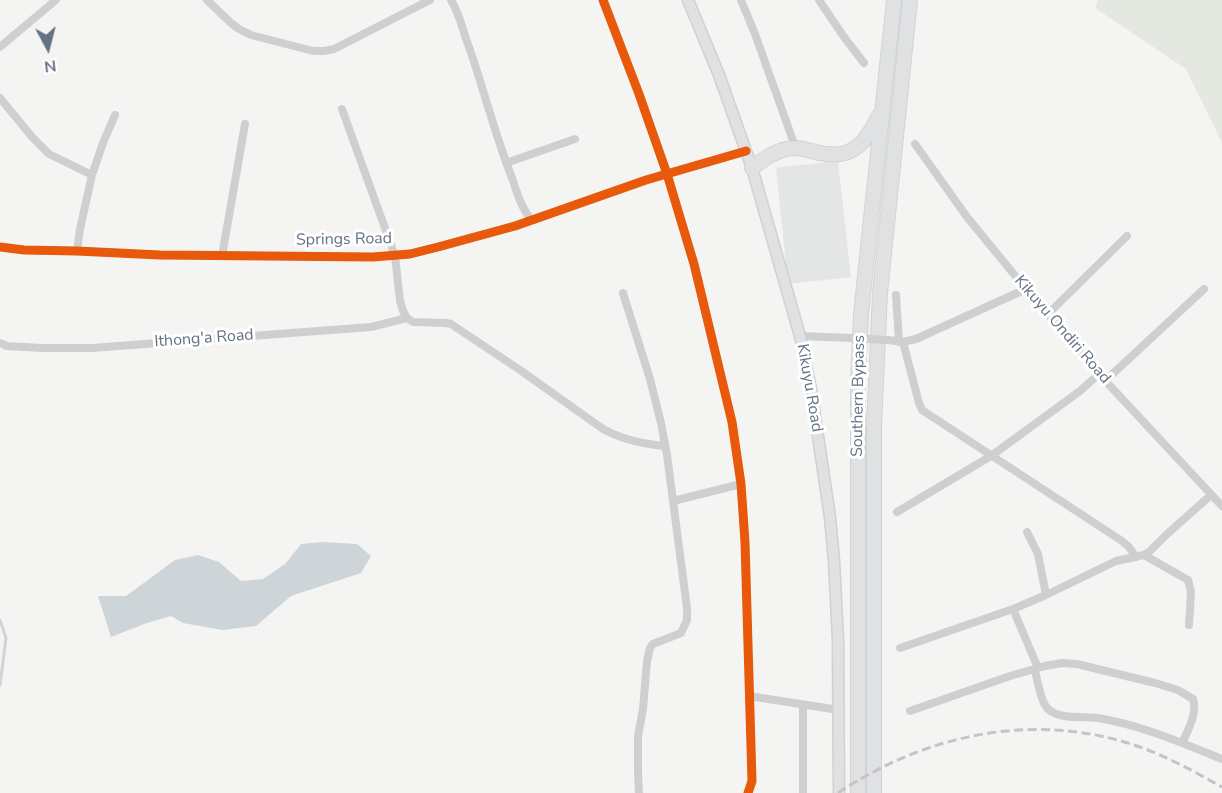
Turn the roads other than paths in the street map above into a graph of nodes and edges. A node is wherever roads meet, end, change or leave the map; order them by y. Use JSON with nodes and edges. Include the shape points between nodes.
{"nodes":[{"id":1,"x":56,"y":0,"type":"edge"},
{"id":2,"x":207,"y":0,"type":"edge"},
{"id":3,"x":430,"y":0,"type":"edge"},
{"id":4,"x":451,"y":0,"type":"edge"},
{"id":5,"x":603,"y":0,"type":"edge"},
{"id":6,"x":688,"y":0,"type":"edge"},
{"id":7,"x":741,"y":0,"type":"edge"},
{"id":8,"x":819,"y":0,"type":"edge"},
{"id":9,"x":894,"y":0,"type":"edge"},
{"id":10,"x":910,"y":0,"type":"edge"},
{"id":11,"x":0,"y":47,"type":"edge"},
{"id":12,"x":864,"y":63,"type":"dead end"},
{"id":13,"x":0,"y":98,"type":"edge"},
{"id":14,"x":342,"y":109,"type":"dead end"},
{"id":15,"x":882,"y":109,"type":"junction"},
{"id":16,"x":115,"y":115,"type":"dead end"},
{"id":17,"x":245,"y":124,"type":"dead end"},
{"id":18,"x":575,"y":139,"type":"dead end"},
{"id":19,"x":915,"y":144,"type":"dead end"},
{"id":20,"x":796,"y":149,"type":"junction"},
{"id":21,"x":746,"y":150,"type":"junction"},
{"id":22,"x":506,"y":163,"type":"junction"},
{"id":23,"x":752,"y":168,"type":"junction"},
{"id":24,"x":667,"y":174,"type":"junction"},
{"id":25,"x":92,"y":175,"type":"junction"},
{"id":26,"x":531,"y":219,"type":"junction"},
{"id":27,"x":1127,"y":236,"type":"dead end"},
{"id":28,"x":0,"y":247,"type":"edge"},
{"id":29,"x":77,"y":250,"type":"junction"},
{"id":30,"x":395,"y":255,"type":"junction"},
{"id":31,"x":222,"y":256,"type":"junction"},
{"id":32,"x":1026,"y":289,"type":"junction"},
{"id":33,"x":1203,"y":289,"type":"dead end"},
{"id":34,"x":623,"y":293,"type":"dead end"},
{"id":35,"x":896,"y":295,"type":"dead end"},
{"id":36,"x":1048,"y":314,"type":"junction"},
{"id":37,"x":407,"y":318,"type":"junction"},
{"id":38,"x":800,"y":336,"type":"junction"},
{"id":39,"x":901,"y":342,"type":"junction"},
{"id":40,"x":0,"y":343,"type":"edge"},
{"id":41,"x":1102,"y":378,"type":"junction"},
{"id":42,"x":665,"y":446,"type":"junction"},
{"id":43,"x":991,"y":456,"type":"junction"},
{"id":44,"x":741,"y":484,"type":"junction"},
{"id":45,"x":1211,"y":495,"type":"junction"},
{"id":46,"x":673,"y":501,"type":"junction"},
{"id":47,"x":1222,"y":506,"type":"edge"},
{"id":48,"x":897,"y":512,"type":"dead end"},
{"id":49,"x":1027,"y":532,"type":"dead end"},
{"id":50,"x":1140,"y":556,"type":"junction"},
{"id":51,"x":1046,"y":595,"type":"junction"},
{"id":52,"x":1013,"y":609,"type":"junction"},
{"id":53,"x":1190,"y":625,"type":"dead end"},
{"id":54,"x":900,"y":648,"type":"dead end"},
{"id":55,"x":1036,"y":669,"type":"junction"},
{"id":56,"x":748,"y":696,"type":"junction"},
{"id":57,"x":803,"y":705,"type":"junction"},
{"id":58,"x":839,"y":710,"type":"junction"},
{"id":59,"x":910,"y":711,"type":"dead end"},
{"id":60,"x":1182,"y":743,"type":"junction"},
{"id":61,"x":1222,"y":759,"type":"edge"},
{"id":62,"x":639,"y":793,"type":"edge"},
{"id":63,"x":748,"y":793,"type":"edge"},
{"id":64,"x":803,"y":793,"type":"edge"},
{"id":65,"x":839,"y":793,"type":"edge"},
{"id":66,"x":858,"y":793,"type":"edge"},
{"id":67,"x":874,"y":793,"type":"edge"}],
"edges":[{"from":1,"to":11,"type":"street"},
{"from":2,"to":3,"type":"street","via":[[231,23],[251,35],[324,51]]},
{"from":4,"to":22,"type":"street"},
{"from":5,"to":24,"type":"street"},
{"from":6,"to":21,"type":"main road","name":"Kikuyu Road"},
{"from":7,"to":20,"type":"street"},
{"from":8,"to":12,"type":"street"},
{"from":9,"to":15,"type":"highway","name":"Southern Bypass"},
{"from":10,"to":67,"type":"highway","name":"Southern Bypass","via":[[876,364]]},
{"from":13,"to":25,"type":"street","via":[[49,154]]},
{"from":14,"to":30,"type":"street"},
{"from":15,"to":20,"type":"highway","via":[[866,139],[848,152],[838,155]]},
{"from":15,"to":66,"type":"highway","name":"Southern Bypass","via":[[858,380]]},
{"from":16,"to":25,"type":"street"},
{"from":17,"to":31,"type":"street"},
{"from":18,"to":22,"type":"street"},
{"from":19,"to":32,"type":"street","name":"Kikuyu Ondiri Road"},
{"from":20,"to":23,"type":"highway","via":[[770,155]]},
{"from":21,"to":23,"type":"main road","name":"Kikuyu Road"},
{"from":21,"to":24,"type":"street","name":"Springs Road"},
{"from":22,"to":26,"type":"street"},
{"from":23,"to":38,"type":"main road","name":"Kikuyu Road"},
{"from":24,"to":26,"type":"street","name":"Springs Road"},
{"from":24,"to":44,"type":"street","via":[[725,389]]},
{"from":25,"to":29,"type":"street"},
{"from":26,"to":30,"type":"street","name":"Springs Road","via":[[438,247]]},
{"from":27,"to":36,"type":"street"},
{"from":28,"to":29,"type":"street","name":"Springs Road"},
{"from":29,"to":31,"type":"street","name":"Springs Road"},
{"from":30,"to":31,"type":"street","name":"Springs Road"},
{"from":30,"to":37,"type":"street","via":[[400,301]]},
{"from":32,"to":36,"type":"street","name":"Kikuyu Ondiri Road"},
{"from":32,"to":39,"type":"street","via":[[923,336]]},
{"from":33,"to":41,"type":"street"},
{"from":34,"to":42,"type":"street","via":[[651,379]]},
{"from":35,"to":39,"type":"street"},
{"from":36,"to":41,"type":"street","name":"Kikuyu Ondiri Road"},
{"from":37,"to":40,"type":"street","name":"Ithong'a Road","via":[[371,327],[92,348]]},
{"from":37,"to":42,"type":"street","via":[[413,322],[451,324],[617,437]]},
{"from":38,"to":39,"type":"street","bridge":true},
{"from":38,"to":58,"type":"main road","name":"Kikuyu Road","via":[[831,526]]},
{"from":39,"to":43,"type":"street","via":[[922,410]]},
{"from":41,"to":43,"type":"street"},
{"from":41,"to":45,"type":"street","name":"Kikuyu Ondiri Road"},
{"from":42,"to":46,"type":"street"},
{"from":43,"to":48,"type":"street"},
{"from":43,"to":50,"type":"street"},
{"from":44,"to":46,"type":"street"},
{"from":44,"to":56,"type":"street"},
{"from":45,"to":47,"type":"street","name":"Kikuyu Ondiri Road"},
{"from":45,"to":50,"type":"street"},
{"from":46,"to":62,"type":"street","via":[[687,620],[681,633],[650,648],[638,736]]},
{"from":49,"to":51,"type":"street","via":[[1038,554]]},
{"from":50,"to":51,"type":"street","via":[[1116,561]]},
{"from":50,"to":53,"type":"street","via":[[1188,580]]},
{"from":51,"to":52,"type":"street"},
{"from":52,"to":54,"type":"street"},
{"from":52,"to":55,"type":"street"},
{"from":55,"to":59,"type":"street"},
{"from":55,"to":60,"type":"street","via":[[1044,704],[1053,712],[1138,727]]},
{"from":55,"to":60,"type":"street","via":[[1077,664],[1178,690],[1194,700],[1195,706]]},
{"from":56,"to":57,"type":"street"},
{"from":56,"to":63,"type":"street","via":[[752,781]]},
{"from":57,"to":58,"type":"street"},
{"from":57,"to":64,"type":"street"},
{"from":58,"to":65,"type":"main road","name":"Kikuyu Road"},
{"from":60,"to":61,"type":"street"}]}
